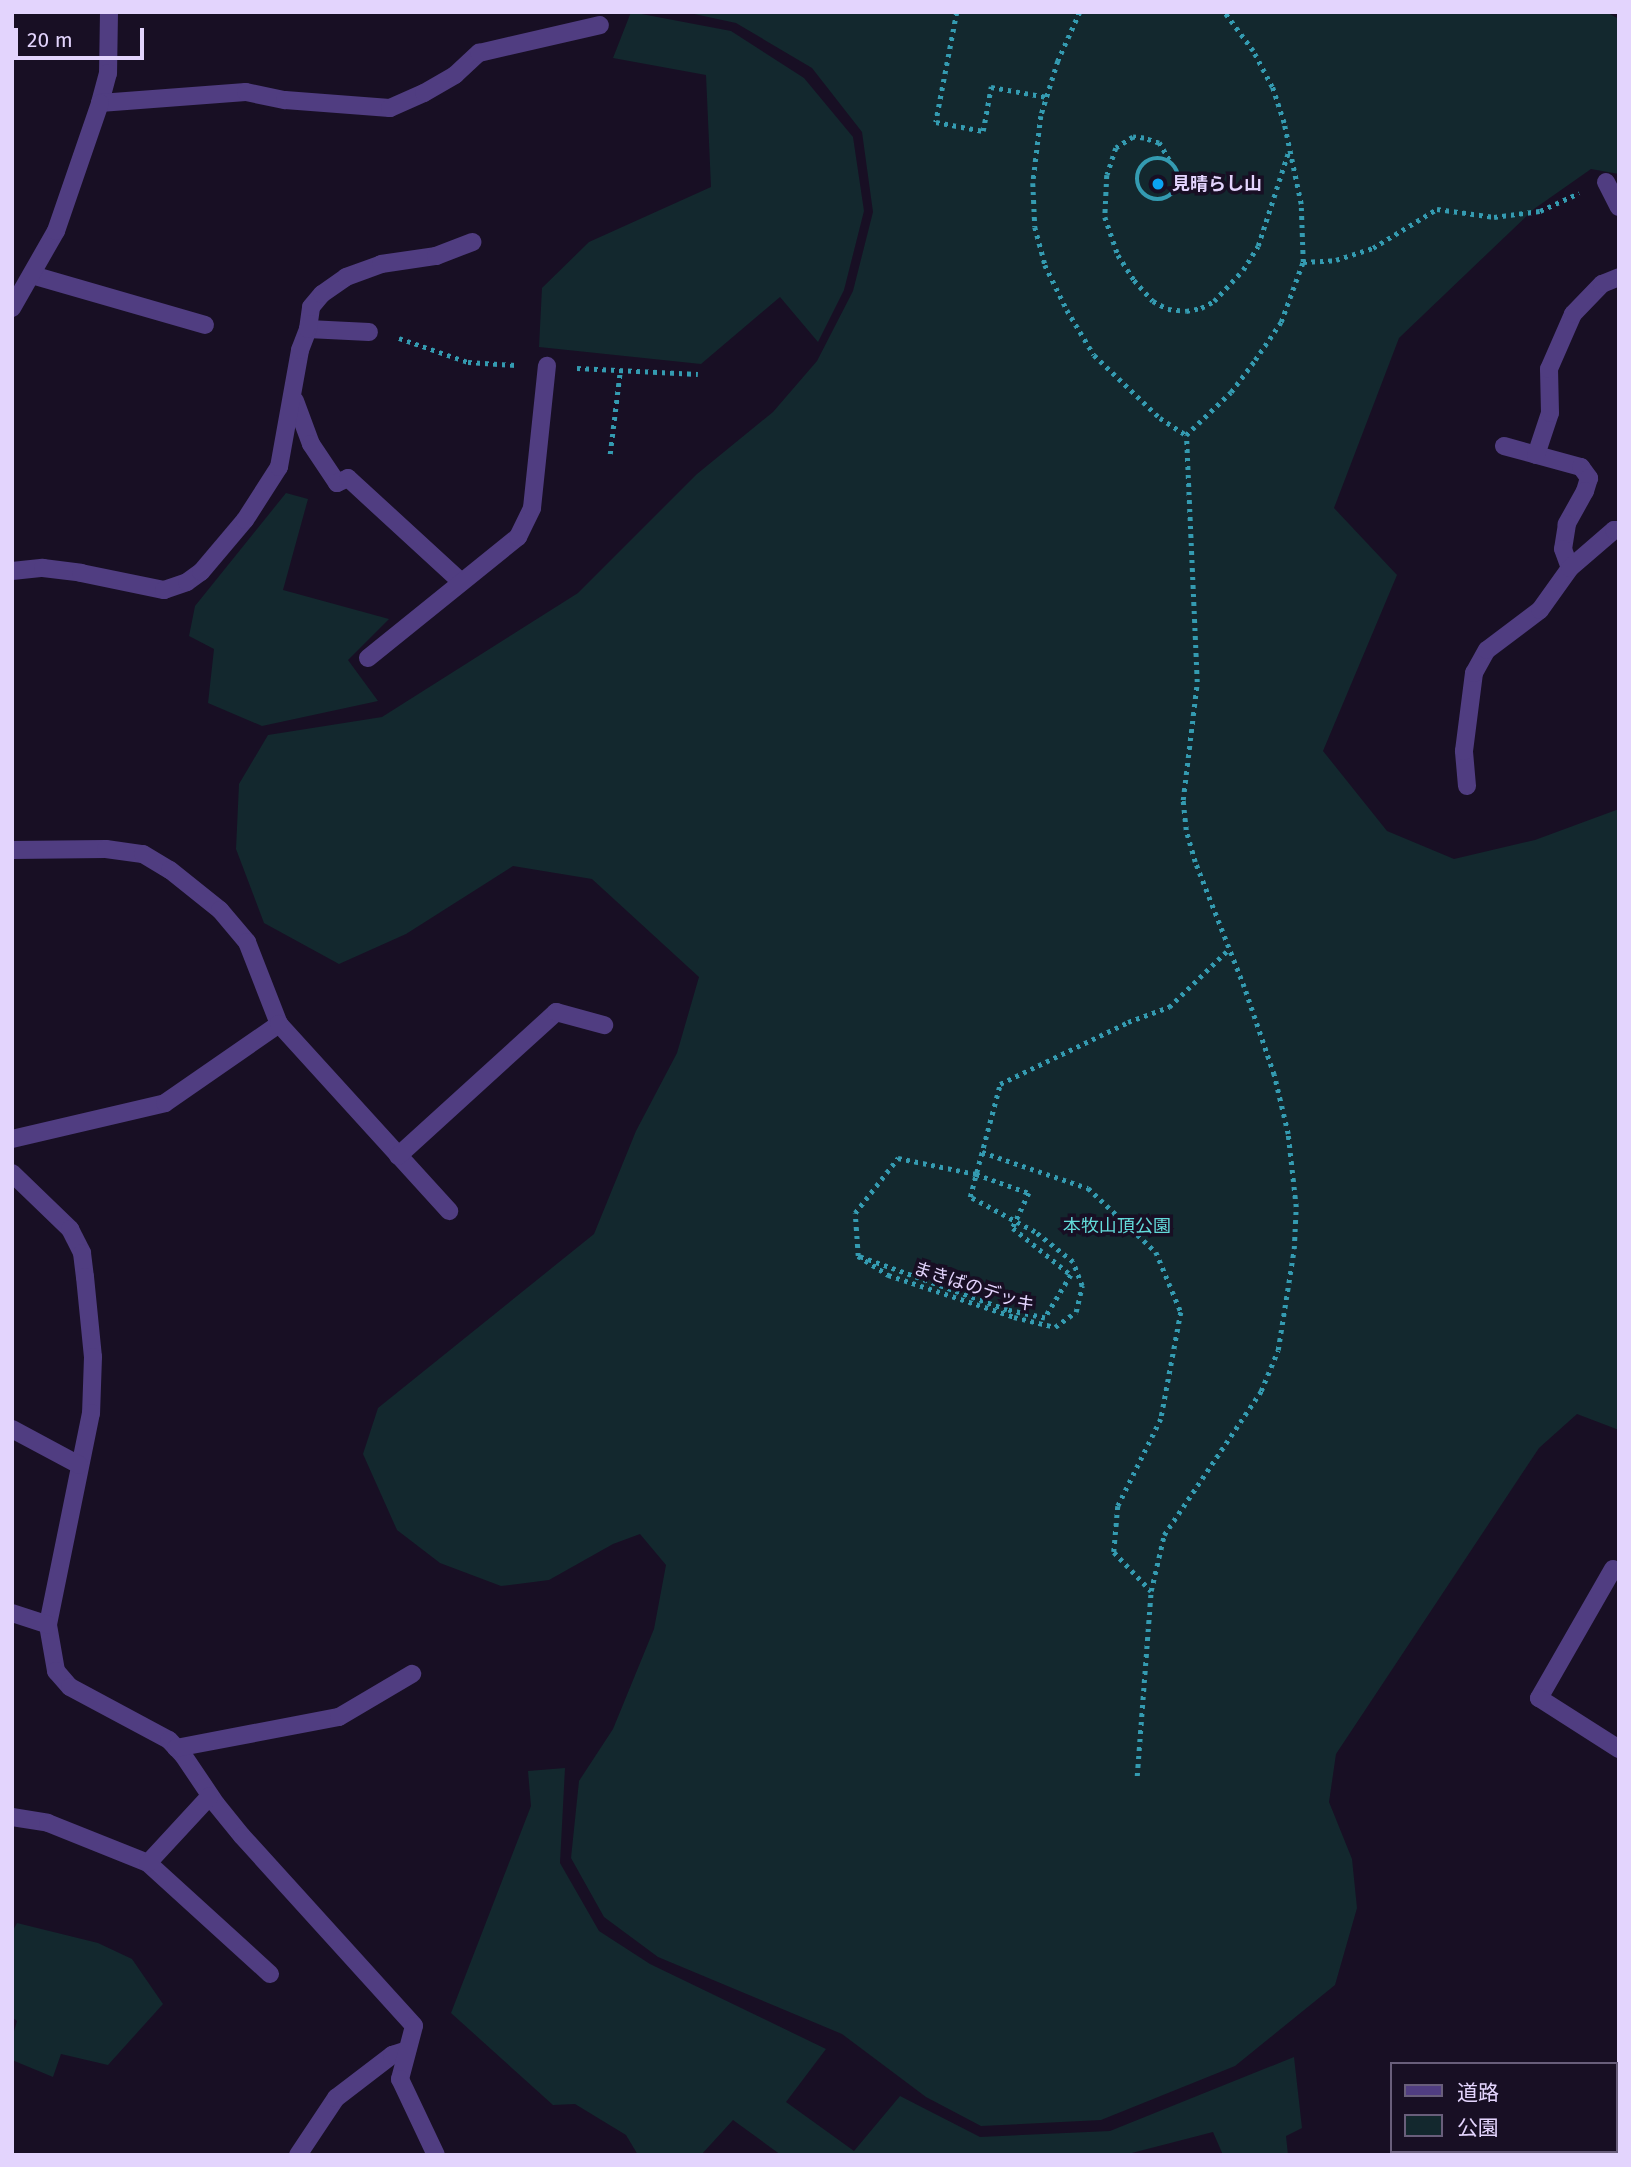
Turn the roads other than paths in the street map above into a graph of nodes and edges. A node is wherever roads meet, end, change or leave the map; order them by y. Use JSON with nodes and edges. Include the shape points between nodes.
{"nodes":[{"id":1,"x":109,"y":12,"type":"edge"},
{"id":2,"x":600,"y":25,"type":"dead end"},
{"id":3,"x":100,"y":103,"type":"junction"},
{"id":4,"x":1606,"y":181,"type":"road end"},
{"id":5,"x":1619,"y":208,"type":"edge"},
{"id":6,"x":472,"y":242,"type":"dead end"},
{"id":7,"x":32,"y":275,"type":"junction"},
{"id":8,"x":1619,"y":277,"type":"edge"},
{"id":9,"x":12,"y":308,"type":"edge"},
{"id":10,"x":205,"y":325,"type":"dead end"},
{"id":11,"x":309,"y":329,"type":"junction"},
{"id":12,"x":369,"y":332,"type":"road end"},
{"id":13,"x":547,"y":366,"type":"road end"},
{"id":14,"x":292,"y":389,"type":"junction"},
{"id":15,"x":1504,"y":446,"type":"dead end"},
{"id":16,"x":1536,"y":455,"type":"junction"},
{"id":17,"x":1619,"y":530,"type":"edge"},
{"id":18,"x":1570,"y":568,"type":"junction"},
{"id":19,"x":12,"y":571,"type":"edge"},
{"id":20,"x":461,"y":582,"type":"junction"},
{"id":21,"x":368,"y":658,"type":"dead end"},
{"id":22,"x":1467,"y":786,"type":"dead end"},
{"id":23,"x":12,"y":850,"type":"edge"},
{"id":24,"x":279,"y":1024,"type":"junction"},
{"id":25,"x":604,"y":1025,"type":"dead end"},
{"id":26,"x":12,"y":1139,"type":"edge"},
{"id":27,"x":398,"y":1156,"type":"junction"},
{"id":28,"x":12,"y":1172,"type":"edge"},
{"id":29,"x":449,"y":1211,"type":"dead end"},
{"id":30,"x":12,"y":1429,"type":"edge"},
{"id":31,"x":79,"y":1465,"type":"junction"},
{"id":32,"x":1613,"y":1569,"type":"dead end"},
{"id":33,"x":12,"y":1613,"type":"edge"},
{"id":34,"x":48,"y":1625,"type":"junction"},
{"id":35,"x":412,"y":1674,"type":"dead end"},
{"id":36,"x":176,"y":1748,"type":"junction"},
{"id":37,"x":1619,"y":1749,"type":"edge"},
{"id":38,"x":210,"y":1796,"type":"junction"},
{"id":39,"x":12,"y":1817,"type":"edge"},
{"id":40,"x":148,"y":1863,"type":"junction"},
{"id":41,"x":270,"y":1975,"type":"dead end"},
{"id":42,"x":407,"y":2050,"type":"junction"},
{"id":43,"x":298,"y":2155,"type":"edge"},
{"id":44,"x":436,"y":2155,"type":"edge"}],
"edges":[{"from":1,"to":3,"type":"street","via":[[108,72]]},
{"from":2,"to":3,"type":"street","via":[[479,52],[455,75],[390,108],[246,92]]},
{"from":3,"to":7,"type":"street","via":[[56,231]]},
{"from":4,"to":5,"type":"street"},
{"from":6,"to":11,"type":"street","via":[[436,256],[381,264],[346,277],[311,307]]},
{"from":7,"to":9,"type":"street"},
{"from":7,"to":10,"type":"street"},
{"from":8,"to":16,"type":"street","via":[[1602,284],[1573,314],[1549,369],[1550,413]]},
{"from":11,"to":12,"type":"street"},
{"from":11,"to":14,"type":"street"},
{"from":13,"to":20,"type":"street","via":[[532,508],[518,537]]},
{"from":14,"to":19,"type":"street","via":[[279,467],[245,520],[187,582],[164,590],[43,568]]},
{"from":14,"to":20,"type":"street","via":[[311,444],[337,483],[348,478]]},
{"from":15,"to":16,"type":"street"},
{"from":16,"to":18,"type":"street","via":[[1581,467],[1589,478],[1567,524],[1563,549]]},
{"from":17,"to":18,"type":"street"},
{"from":18,"to":22,"type":"street","via":[[1540,610],[1488,650],[1474,673],[1464,751]]},
{"from":20,"to":21,"type":"street"},
{"from":23,"to":24,"type":"street","via":[[106,849],[143,855],[170,870],[220,910],[247,942]]},
{"from":24,"to":26,"type":"street","via":[[165,1103]]},
{"from":24,"to":27,"type":"street"},
{"from":25,"to":27,"type":"street","via":[[556,1012]]},
{"from":27,"to":29,"type":"street"},
{"from":28,"to":31,"type":"street","via":[[63,1220],[82,1253],[93,1357],[91,1413]]},
{"from":30,"to":31,"type":"street"},
{"from":31,"to":34,"type":"street"},
{"from":32,"to":37,"type":"street","via":[[1539,1698]]},
{"from":33,"to":34,"type":"street"},
{"from":34,"to":36,"type":"street","via":[[57,1671],[70,1687],[126,1715]]},
{"from":35,"to":36,"type":"street","via":[[340,1717]]},
{"from":36,"to":38,"type":"street"},
{"from":38,"to":40,"type":"street"},
{"from":38,"to":42,"type":"street","via":[[414,2026]]},
{"from":39,"to":40,"type":"street","via":[[48,1823]]},
{"from":40,"to":41,"type":"street"},
{"from":42,"to":43,"type":"street","via":[[391,2055],[337,2098]]},
{"from":42,"to":44,"type":"street","via":[[400,2079]]}]}
